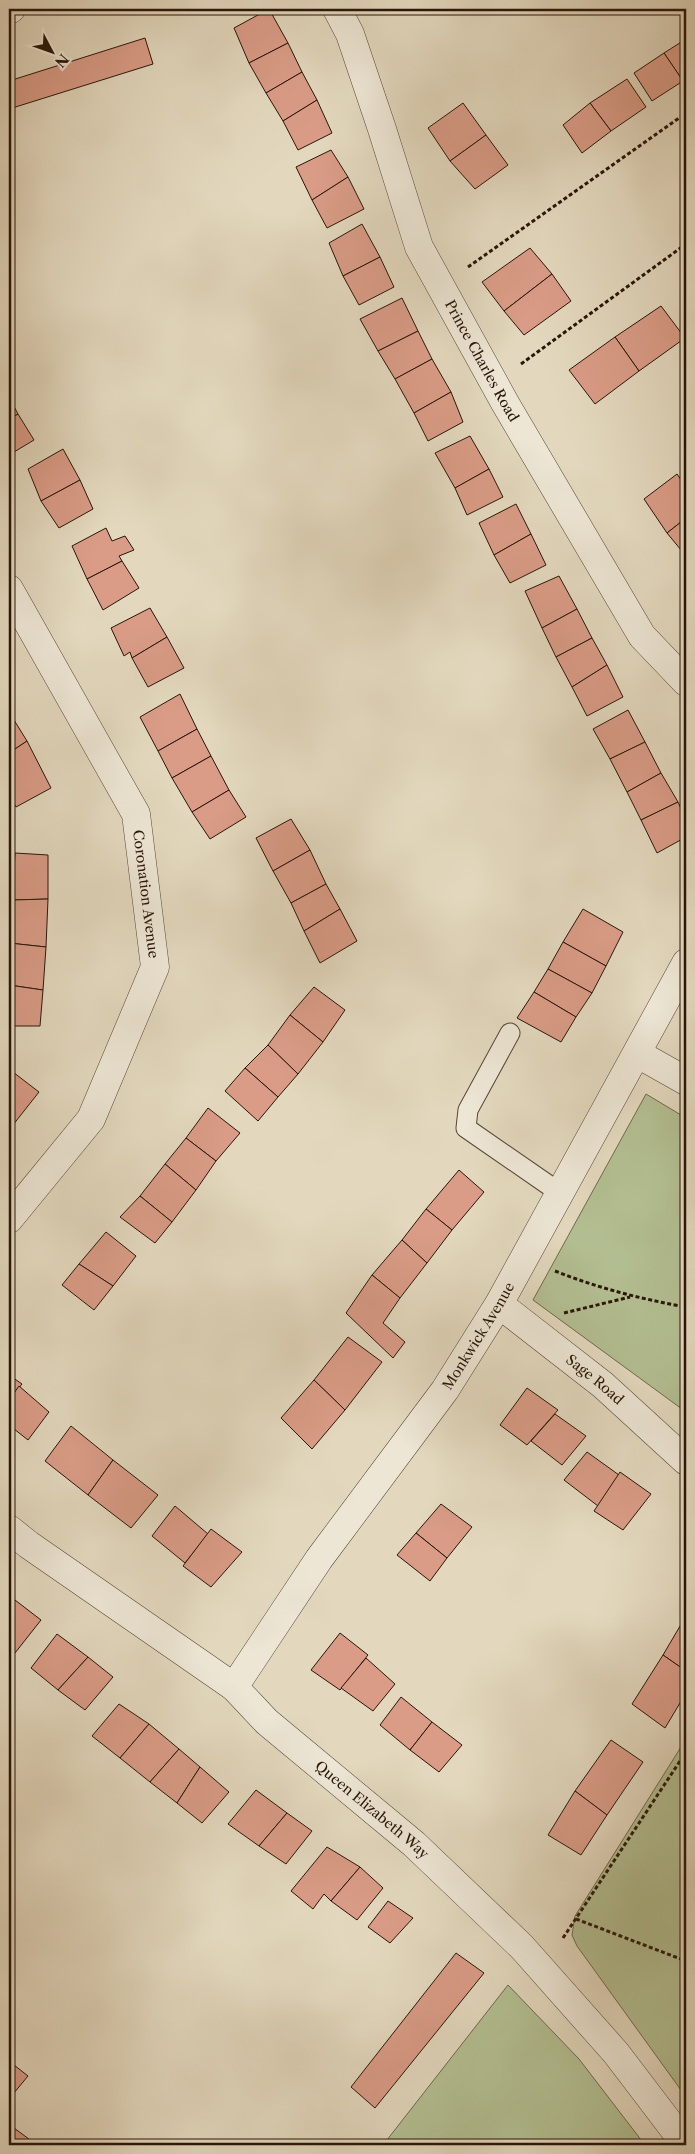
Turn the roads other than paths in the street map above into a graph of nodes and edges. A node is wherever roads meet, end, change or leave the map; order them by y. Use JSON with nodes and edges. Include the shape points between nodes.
{"nodes":[{"id":1,"x":337,"y":9,"type":"edge"},
{"id":2,"x":9,"y":589,"type":"edge"},
{"id":3,"x":686,"y":682,"type":"edge"},
{"id":4,"x":686,"y":963,"type":"edge"},
{"id":5,"x":510,"y":1033,"type":"dead end"},
{"id":6,"x":638,"y":1054,"type":"junction"},
{"id":7,"x":686,"y":1081,"type":"edge"},
{"id":8,"x":560,"y":1193,"type":"junction"},
{"id":9,"x":9,"y":1219,"type":"edge"},
{"id":10,"x":499,"y":1304,"type":"junction"},
{"id":11,"x":686,"y":1462,"type":"edge"},
{"id":12,"x":9,"y":1529,"type":"edge"},
{"id":13,"x":234,"y":1687,"type":"junction"},
{"id":14,"x":686,"y":2145,"type":"edge"}],
"edges":[{"from":1,"to":3,"type":"street","name":"Prince Charles Road","via":[[350,34],[419,247],[494,384],[642,636]]},
{"from":2,"to":9,"type":"street","name":"Coronation Avenue","via":[[136,814],[155,967],[91,1119]]},
{"from":4,"to":6,"type":"street","name":"Monkwick Avenue"},
{"from":5,"to":8,"type":"lane","via":[[468,1110],[466,1128]]},
{"from":6,"to":7,"type":"street"},
{"from":6,"to":8,"type":"street","name":"Monkwick Avenue"},
{"from":8,"to":10,"type":"street","name":"Monkwick Avenue"},
{"from":10,"to":11,"type":"street","name":"Sage Road","via":[[603,1385]]},
{"from":10,"to":13,"type":"street","name":"Monkwick Avenue","via":[[445,1390],[319,1559]]},
{"from":12,"to":13,"type":"street","name":"Queen Elizabeth Way"},
{"from":13,"to":14,"type":"street","name":"Queen Elizabeth Way","via":[[267,1722],[414,1844],[522,1947],[616,2054]]}]}
